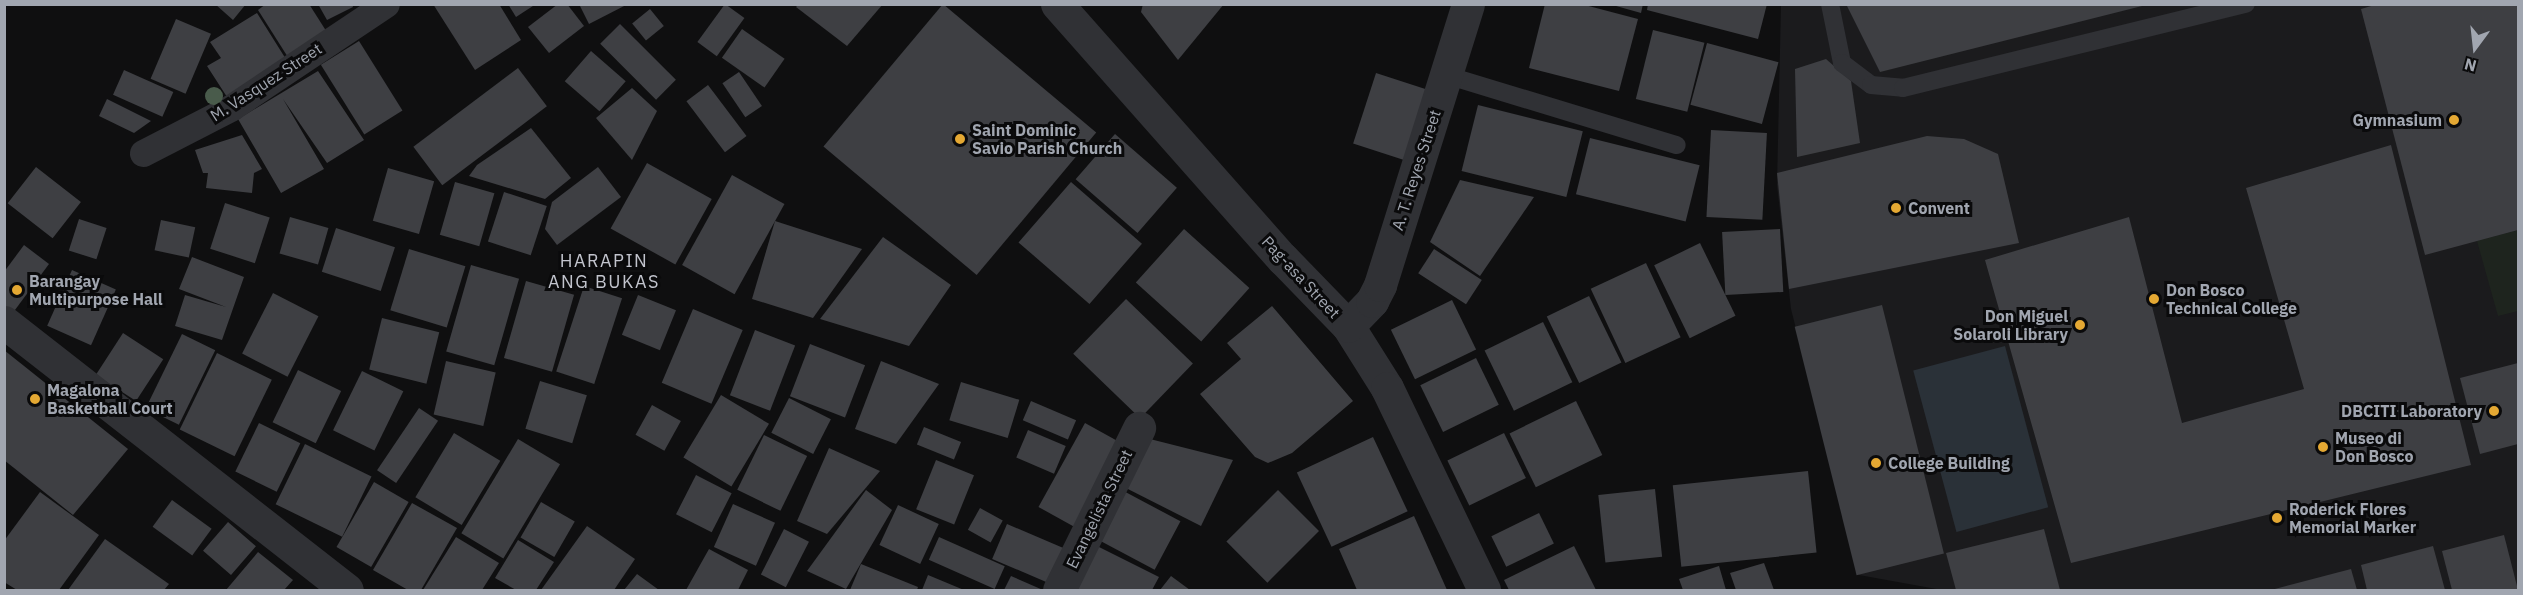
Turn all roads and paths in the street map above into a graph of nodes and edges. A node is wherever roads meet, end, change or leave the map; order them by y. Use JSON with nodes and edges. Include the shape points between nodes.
{"nodes":[{"id":1,"x":386,"y":4,"type":"edge"},
{"id":2,"x":1057,"y":4,"type":"edge"},
{"id":3,"x":1468,"y":4,"type":"edge"},
{"id":4,"x":1830,"y":4,"type":"edge"},
{"id":5,"x":2246,"y":4,"type":"edge"},
{"id":6,"x":1446,"y":75,"type":"junction"},
{"id":7,"x":1677,"y":145,"type":"dead end"},
{"id":8,"x":143,"y":153,"type":"dead end"},
{"id":9,"x":4,"y":322,"type":"edge"},
{"id":10,"x":1348,"y":326,"type":"junction"},
{"id":11,"x":1138,"y":428,"type":"dead end"},
{"id":12,"x":348,"y":591,"type":"edge"},
{"id":13,"x":1059,"y":591,"type":"edge"},
{"id":14,"x":1484,"y":591,"type":"edge"}],
"edges":[{"from":1,"to":8,"type":"street","name":"M. Vasquez Street","via":[[232,107]]},
{"from":2,"to":10,"type":"street","name":"Pag-asa Street","via":[[1244,216]]},
{"from":3,"to":6,"type":"street","name":"A. T. Reyes Street"},
{"from":4,"to":5,"type":"lane","via":[[1842,63],[1871,85],[1903,88]]},
{"from":6,"to":7,"type":"lane"},
{"from":6,"to":10,"type":"street","name":"A. T. Reyes Street","via":[[1380,285],[1372,301]]},
{"from":9,"to":12,"type":"street"},
{"from":10,"to":14,"type":"street","name":"Pag-asa Street","via":[[1388,388]]},
{"from":11,"to":13,"type":"street","name":"Evangelista Street"}]}
